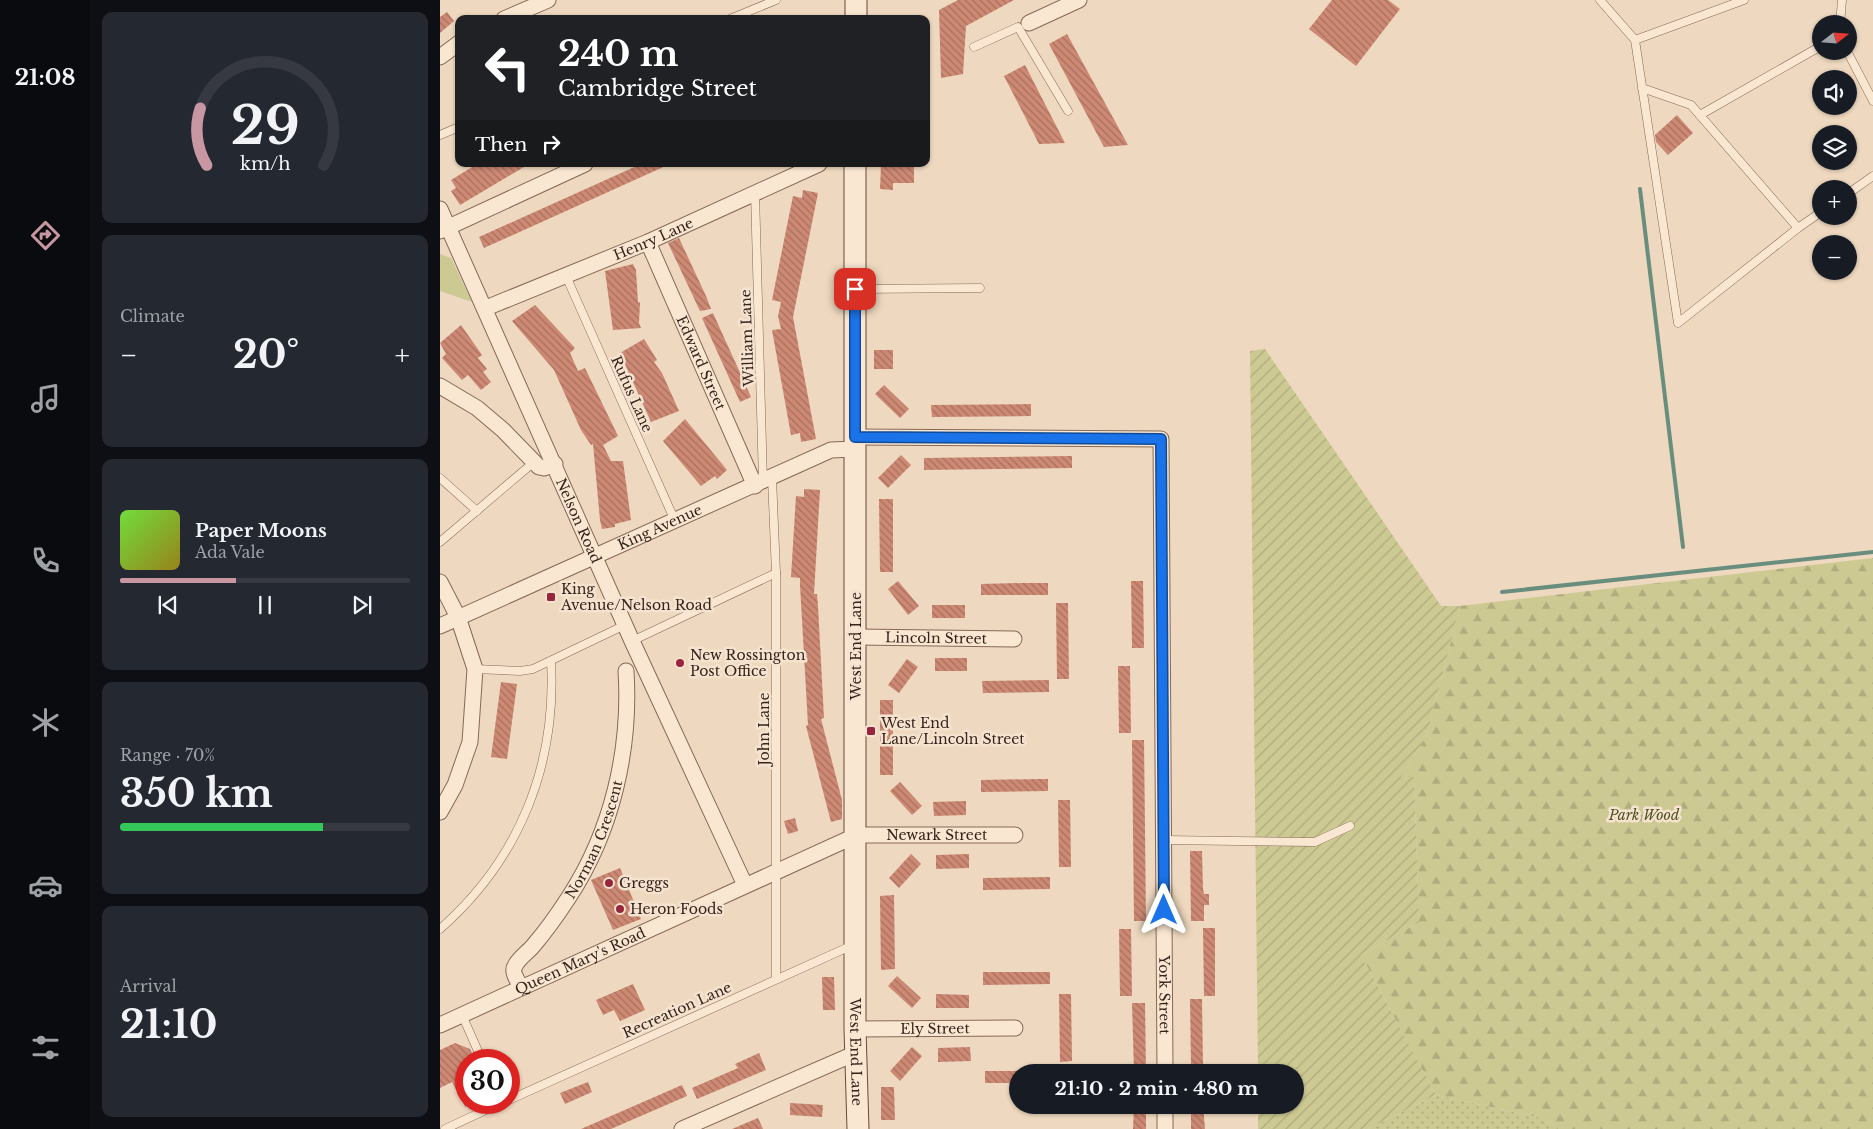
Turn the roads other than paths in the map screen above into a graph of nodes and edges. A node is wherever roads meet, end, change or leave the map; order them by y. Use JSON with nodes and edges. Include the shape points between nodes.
{"nodes":[{"id":1,"x":548,"y":0,"type":"edge"},
{"id":2,"x":776,"y":0,"type":"edge"},
{"id":3,"x":856,"y":0,"type":"edge"},
{"id":4,"x":1079,"y":0,"type":"edge"},
{"id":5,"x":1600,"y":0,"type":"edge"},
{"id":6,"x":1744,"y":0,"type":"edge"},
{"id":7,"x":1842,"y":0,"type":"edge"},
{"id":8,"x":513,"y":15,"type":"edge"},
{"id":9,"x":740,"y":15,"type":"edge"},
{"id":10,"x":856,"y":15,"type":"edge"},
{"id":11,"x":1841,"y":15,"type":"edge"},
{"id":12,"x":1024,"y":25,"type":"junction"},
{"id":13,"x":1635,"y":40,"type":"junction"},
{"id":14,"x":455,"y":46,"type":"edge"},
{"id":15,"x":974,"y":46,"type":"dead end"},
{"id":16,"x":1812,"y":51,"type":"edge"},
{"id":17,"x":440,"y":57,"type":"edge"},
{"id":18,"x":1852,"y":60,"type":"edge"},
{"id":19,"x":1642,"y":88,"type":"junction"},
{"id":20,"x":1873,"y":101,"type":"edge"},
{"id":21,"x":1068,"y":111,"type":"dead end"},
{"id":22,"x":1700,"y":115,"type":"junction"},
{"id":23,"x":455,"y":129,"type":"edge"},
{"id":24,"x":440,"y":135,"type":"edge"},
{"id":25,"x":579,"y":167,"type":"edge"},
{"id":26,"x":812,"y":167,"type":"edge"},
{"id":27,"x":855,"y":167,"type":"edge"},
{"id":28,"x":1873,"y":176,"type":"edge"},
{"id":29,"x":1857,"y":187,"type":"edge"},
{"id":30,"x":755,"y":193,"type":"junction"},
{"id":31,"x":440,"y":209,"type":"edge"},
{"id":32,"x":1812,"y":218,"type":"edge"},
{"id":33,"x":1798,"y":228,"type":"junction"},
{"id":34,"x":444,"y":229,"type":"edge"},
{"id":35,"x":648,"y":242,"type":"junction"},
{"id":36,"x":566,"y":276,"type":"junction"},
{"id":37,"x":980,"y":288,"type":"dead end"},
{"id":38,"x":855,"y":289,"type":"junction"},
{"id":39,"x":486,"y":308,"type":"junction"},
{"id":40,"x":440,"y":386,"type":"edge"},
{"id":41,"x":1161,"y":439,"type":"joint"},
{"id":42,"x":855,"y":443,"type":"junction"},
{"id":43,"x":534,"y":462,"type":"junction"},
{"id":44,"x":555,"y":464,"type":"junction"},
{"id":45,"x":440,"y":478,"type":"edge"},
{"id":46,"x":763,"y":482,"type":"junction"},
{"id":47,"x":477,"y":511,"type":"junction"},
{"id":48,"x":675,"y":522,"type":"junction"},
{"id":49,"x":440,"y":542,"type":"edge"},
{"id":50,"x":596,"y":556,"type":"junction"},
{"id":51,"x":776,"y":573,"type":"junction"},
{"id":52,"x":440,"y":582,"type":"edge"},
{"id":53,"x":458,"y":617,"type":"junction"},
{"id":54,"x":625,"y":624,"type":"junction"},
{"id":55,"x":440,"y":626,"type":"edge"},
{"id":56,"x":856,"y":636,"type":"junction"},
{"id":57,"x":1014,"y":639,"type":"dead end"},
{"id":58,"x":632,"y":641,"type":"junction"},
{"id":59,"x":551,"y":661,"type":"junction"},
{"id":60,"x":476,"y":670,"type":"junction"},
{"id":61,"x":626,"y":671,"type":"dead end"},
{"id":62,"x":440,"y":812,"type":"edge"},
{"id":63,"x":1350,"y":826,"type":"dead end"},
{"id":64,"x":857,"y":835,"type":"junction"},
{"id":65,"x":1015,"y":835,"type":"dead end"},
{"id":66,"x":1164,"y":840,"type":"junction"},
{"id":67,"x":776,"y":871,"type":"junction"},
{"id":68,"x":745,"y":885,"type":"junction"},
{"id":69,"x":440,"y":929,"type":"edge"},
{"id":70,"x":856,"y":944,"type":"junction"},
{"id":71,"x":776,"y":979,"type":"junction"},
{"id":72,"x":521,"y":987,"type":"junction"},
{"id":73,"x":462,"y":1015,"type":"junction"},
{"id":74,"x":440,"y":1025,"type":"edge"},
{"id":75,"x":1015,"y":1028,"type":"dead end"},
{"id":76,"x":855,"y":1029,"type":"junction"},
{"id":77,"x":477,"y":1049,"type":"edge"},
{"id":78,"x":856,"y":1053,"type":"junction"},
{"id":79,"x":1165,"y":1064,"type":"edge"},
{"id":80,"x":520,"y":1095,"type":"edge"},
{"id":81,"x":478,"y":1114,"type":"edge"},
{"id":82,"x":1165,"y":1114,"type":"edge"},
{"id":83,"x":445,"y":1129,"type":"edge"},
{"id":84,"x":682,"y":1129,"type":"edge"},
{"id":85,"x":858,"y":1129,"type":"edge"},
{"id":86,"x":1165,"y":1129,"type":"edge"}],
"edges":[{"from":1,"to":8,"type":"street"},
{"from":2,"to":9,"type":"lane"},
{"from":3,"to":10,"type":"street"},
{"from":4,"to":12,"type":"street"},
{"from":5,"to":13,"type":"lane"},
{"from":6,"to":13,"type":"lane"},
{"from":7,"to":11,"type":"lane"},
{"from":12,"to":15,"type":"lane"},
{"from":12,"to":21,"type":"lane"},
{"from":13,"to":19,"type":"lane"},
{"from":14,"to":17,"type":"street"},
{"from":16,"to":22,"type":"lane"},
{"from":18,"to":20,"type":"lane"},
{"from":19,"to":22,"type":"lane","via":[[1691,105]]},
{"from":19,"to":33,"type":"lane","via":[[1678,323]]},
{"from":22,"to":33,"type":"lane"},
{"from":23,"to":24,"type":"lane"},
{"from":25,"to":34,"type":"street"},
{"from":26,"to":30,"type":"street","name":"Henry Lane"},
{"from":27,"to":38,"type":"street","name":"West End Lane"},
{"from":28,"to":29,"type":"lane"},
{"from":30,"to":35,"type":"street","name":"Henry Lane"},
{"from":30,"to":46,"type":"lane","name":"William Lane"},
{"from":31,"to":34,"type":"street","name":"Nelson Road"},
{"from":32,"to":33,"type":"lane"},
{"from":34,"to":39,"type":"street","name":"Nelson Road"},
{"from":35,"to":36,"type":"street","name":"Henry Lane"},
{"from":35,"to":46,"type":"street","name":"Edward Street"},
{"from":36,"to":39,"type":"street","name":"Henry Lane"},
{"from":36,"to":48,"type":"lane","name":"Rufus Lane"},
{"from":37,"to":38,"type":"lane"},
{"from":38,"to":42,"type":"street","name":"West End Lane"},
{"from":39,"to":44,"type":"street","name":"Nelson Road"},
{"from":40,"to":43,"type":"street","via":[[477,408]]},
{"from":41,"to":42,"type":"street","name":"King Avenue"},
{"from":41,"to":66,"type":"street","name":"York Street"},
{"from":42,"to":46,"type":"street","name":"King Avenue","via":[[831,450]]},
{"from":42,"to":56,"type":"street","name":"West End Lane"},
{"from":43,"to":44,"type":"street","via":[[544,468]]},
{"from":43,"to":47,"type":"lane"},
{"from":44,"to":50,"type":"street","name":"Nelson Road"},
{"from":45,"to":47,"type":"lane"},
{"from":46,"to":48,"type":"street","name":"King Avenue"},
{"from":46,"to":51,"type":"lane","name":"John Lane"},
{"from":47,"to":49,"type":"lane"},
{"from":48,"to":50,"type":"street","name":"King Avenue"},
{"from":50,"to":53,"type":"street","name":"King Avenue"},
{"from":50,"to":54,"type":"street","name":"Nelson Road"},
{"from":51,"to":58,"type":"lane"},
{"from":51,"to":67,"type":"lane","name":"John Lane"},
{"from":52,"to":53,"type":"street"},
{"from":53,"to":55,"type":"street","name":"King Avenue"},
{"from":53,"to":60,"type":"street"},
{"from":54,"to":58,"type":"street","name":"Nelson Road"},
{"from":54,"to":59,"type":"lane"},
{"from":56,"to":57,"type":"street","name":"Lincoln Street"},
{"from":56,"to":64,"type":"street","name":"West End Lane"},
{"from":58,"to":68,"type":"street","name":"Nelson Road"},
{"from":59,"to":60,"type":"lane","via":[[533,670]]},
{"from":59,"to":69,"type":"lane","via":[[552,701],[547,740],[535,788],[523,818],[496,869],[478,892]]},
{"from":60,"to":62,"type":"street","via":[[470,742],[455,785]]},
{"from":61,"to":72,"type":"street","name":"Norman Crescent","via":[[628,714],[624,745],[606,820],[592,856],[572,891],[539,938],[514,966]]},
{"from":63,"to":66,"type":"lane","via":[[1315,842]]},
{"from":64,"to":65,"type":"street","name":"Newark Street"},
{"from":64,"to":67,"type":"street","name":"Queen Mary's Road"},
{"from":64,"to":70,"type":"street","name":"West End Lane"},
{"from":66,"to":79,"type":"street","name":"York Street"},
{"from":67,"to":68,"type":"street","name":"Queen Mary's Road"},
{"from":67,"to":71,"type":"lane","name":"John Lane"},
{"from":68,"to":72,"type":"street","name":"Queen Mary's Road"},
{"from":70,"to":71,"type":"lane","name":"Recreation Lane"},
{"from":70,"to":76,"type":"street","name":"West End Lane"},
{"from":71,"to":80,"type":"lane","name":"Recreation Lane"},
{"from":72,"to":73,"type":"street","name":"Queen Mary's Road"},
{"from":73,"to":74,"type":"street","name":"Queen Mary's Road"},
{"from":73,"to":77,"type":"lane"},
{"from":75,"to":76,"type":"street","name":"Ely Street"},
{"from":76,"to":78,"type":"street","name":"West End Lane"},
{"from":78,"to":84,"type":"street"},
{"from":78,"to":85,"type":"street","name":"West End Lane"},
{"from":81,"to":83,"type":"lane"},
{"from":82,"to":86,"type":"street"}]}
